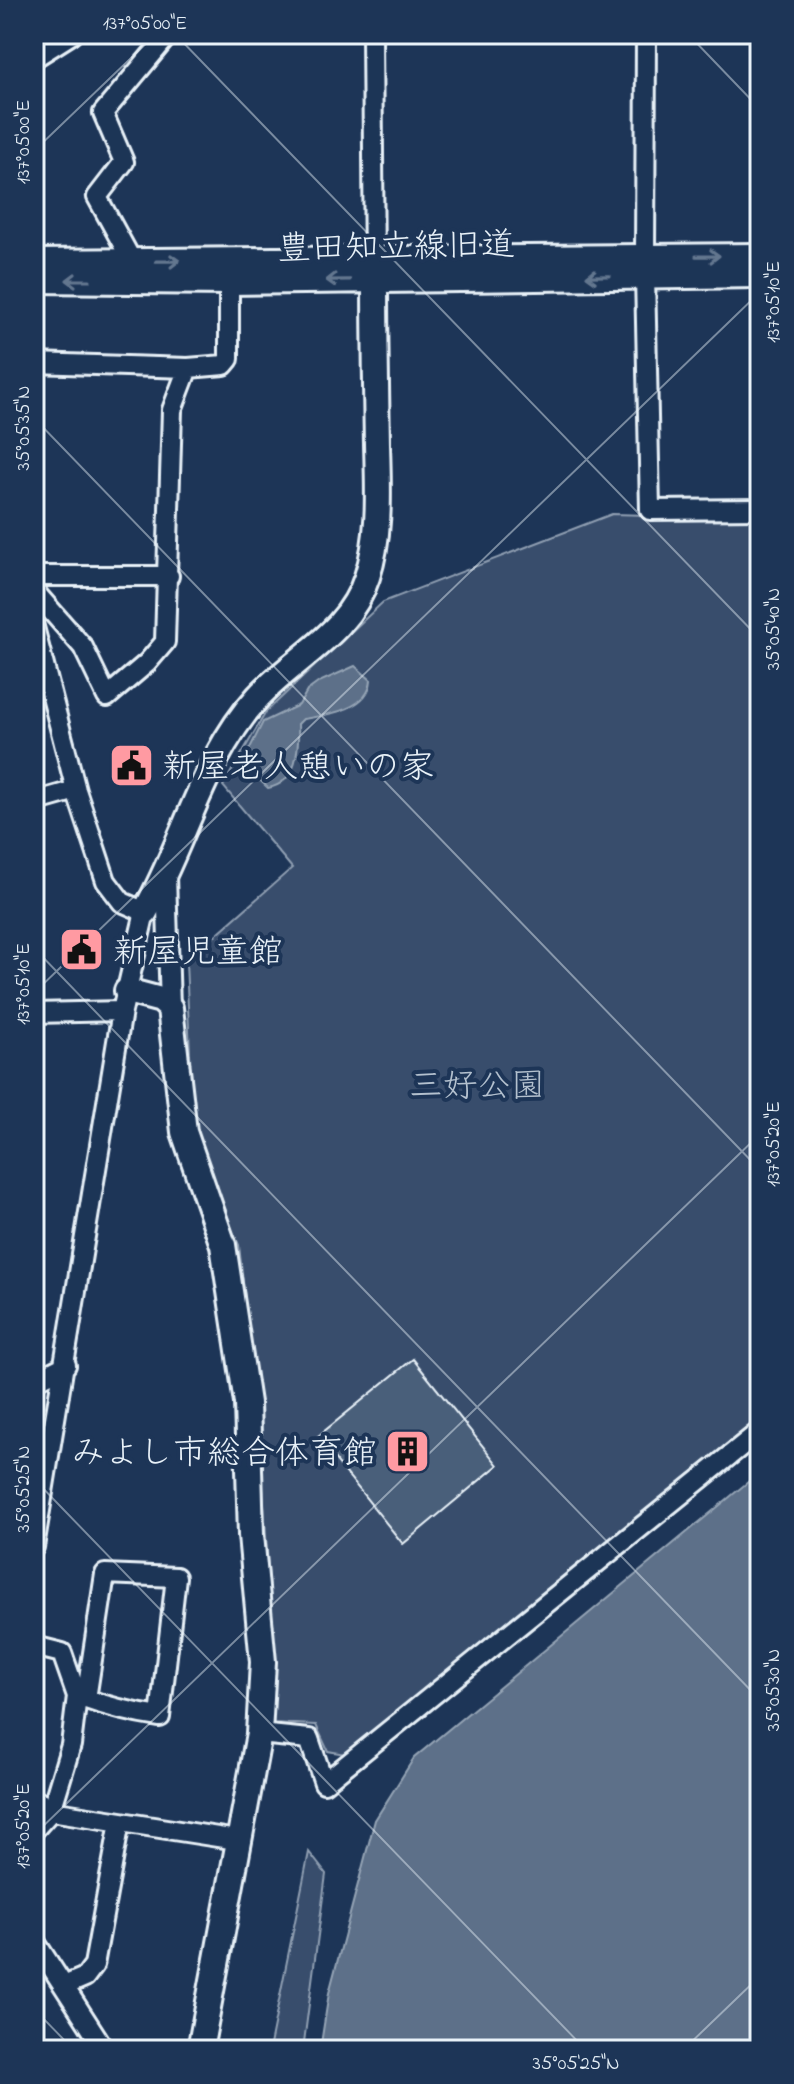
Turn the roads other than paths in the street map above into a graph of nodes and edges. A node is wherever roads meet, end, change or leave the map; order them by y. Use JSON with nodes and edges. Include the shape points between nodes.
{"nodes":[{"id":1,"x":72,"y":34,"type":"edge"},
{"id":2,"x":372,"y":34,"type":"edge"},
{"id":3,"x":646,"y":34,"type":"edge"},
{"id":4,"x":159,"y":38,"type":"edge"},
{"id":5,"x":34,"y":58,"type":"edge"},
{"id":6,"x":760,"y":256,"type":"edge"},
{"id":7,"x":132,"y":261,"type":"junction"},
{"id":8,"x":34,"y":262,"type":"edge"},
{"id":9,"x":645,"y":266,"type":"junction"},
{"id":10,"x":374,"y":269,"type":"junction"},
{"id":11,"x":760,"y":275,"type":"edge"},
{"id":12,"x":34,"y":280,"type":"edge"},
{"id":13,"x":229,"y":282,"type":"junction"},
{"id":14,"x":34,"y":363,"type":"edge"},
{"id":15,"x":188,"y":368,"type":"junction"},
{"id":16,"x":760,"y":509,"type":"edge"},
{"id":17,"x":34,"y":576,"type":"edge"},
{"id":18,"x":169,"y":576,"type":"junction"},
{"id":19,"x":34,"y":591,"type":"edge"},
{"id":20,"x":34,"y":627,"type":"edge"},
{"id":21,"x":76,"y":790,"type":"junction"},
{"id":22,"x":34,"y":802,"type":"edge"},
{"id":23,"x":166,"y":875,"type":"junction"},
{"id":24,"x":145,"y":912,"type":"junction"},
{"id":25,"x":124,"y":1001,"type":"junction"},
{"id":26,"x":170,"y":1008,"type":"junction"},
{"id":27,"x":34,"y":1013,"type":"edge"},
{"id":28,"x":66,"y":1365,"type":"junction"},
{"id":29,"x":34,"y":1381,"type":"edge"},
{"id":30,"x":760,"y":1431,"type":"edge"},
{"id":31,"x":34,"y":1547,"type":"edge"},
{"id":32,"x":34,"y":1646,"type":"edge"},
{"id":33,"x":82,"y":1698,"type":"junction"},
{"id":34,"x":259,"y":1734,"type":"junction"},
{"id":35,"x":34,"y":1798,"type":"edge"},
{"id":36,"x":51,"y":1811,"type":"junction"},
{"id":37,"x":120,"y":1822,"type":"junction"},
{"id":38,"x":34,"y":1830,"type":"edge"},
{"id":39,"x":237,"y":1840,"type":"junction"},
{"id":40,"x":34,"y":1940,"type":"edge"},
{"id":41,"x":64,"y":1986,"type":"junction"},
{"id":42,"x":105,"y":2050,"type":"edge"},
{"id":43,"x":200,"y":2050,"type":"edge"}],
"edges":[{"from":1,"to":5,"type":"street"},
{"from":2,"to":10,"type":"street"},
{"from":3,"to":9,"type":"street"},
{"from":4,"to":7,"type":"street","via":[[103,118],[124,162],[97,197]]},
{"from":9,"to":6,"type":"street","name":"豊田知立線旧道","one_way":true},
{"from":7,"to":8,"type":"street","name":"豊田知立線旧道"},
{"from":7,"to":10,"type":"street","name":"豊田知立線旧道","one_way":true},
{"from":9,"to":10,"type":"street","name":"豊田知立線旧道"},
{"from":9,"to":11,"type":"street","name":"豊田知立線旧道"},
{"from":9,"to":16,"type":"street","via":[[650,510]]},
{"from":10,"to":13,"type":"street","name":"豊田知立線旧道","one_way":true},
{"from":10,"to":23,"type":"street","via":[[378,515],[367,577],[337,628],[272,682],[226,738]]},
{"from":13,"to":12,"type":"street","name":"豊田知立線旧道","one_way":true},
{"from":13,"to":15,"type":"street","via":[[229,359],[224,365]]},
{"from":14,"to":15,"type":"street"},
{"from":15,"to":18,"type":"street","via":[[172,410]]},
{"from":17,"to":18,"type":"street"},
{"from":18,"to":19,"type":"street","via":[[165,642],[107,697],[83,647]]},
{"from":20,"to":21,"type":"street"},
{"from":21,"to":22,"type":"street"},
{"from":21,"to":24,"type":"street","via":[[112,893]]},
{"from":23,"to":24,"type":"street"},
{"from":23,"to":26,"type":"street"},
{"from":24,"to":25,"type":"street"},
{"from":25,"to":26,"type":"street","via":[[161,1000]]},
{"from":25,"to":27,"type":"street"},
{"from":25,"to":28,"type":"street"},
{"from":26,"to":34,"type":"street","via":[[184,1132],[223,1245],[247,1403],[251,1535],[263,1662]]},
{"from":28,"to":29,"type":"street"},
{"from":28,"to":31,"type":"street"},
{"from":30,"to":34,"type":"street","via":[[324,1783],[309,1739]]},
{"from":32,"to":33,"type":"street","via":[[62,1653]]},
{"from":33,"to":33,"type":"street","via":[[160,1717],[176,1577],[105,1574]]},
{"from":33,"to":36,"type":"street"},
{"from":34,"to":39,"type":"street"},
{"from":35,"to":36,"type":"street"},
{"from":36,"to":37,"type":"street"},
{"from":36,"to":38,"type":"street"},
{"from":37,"to":39,"type":"street"},
{"from":37,"to":41,"type":"street","via":[[94,1965],[85,1977]]},
{"from":39,"to":43,"type":"street"},
{"from":40,"to":41,"type":"street"},
{"from":41,"to":42,"type":"street"}]}
